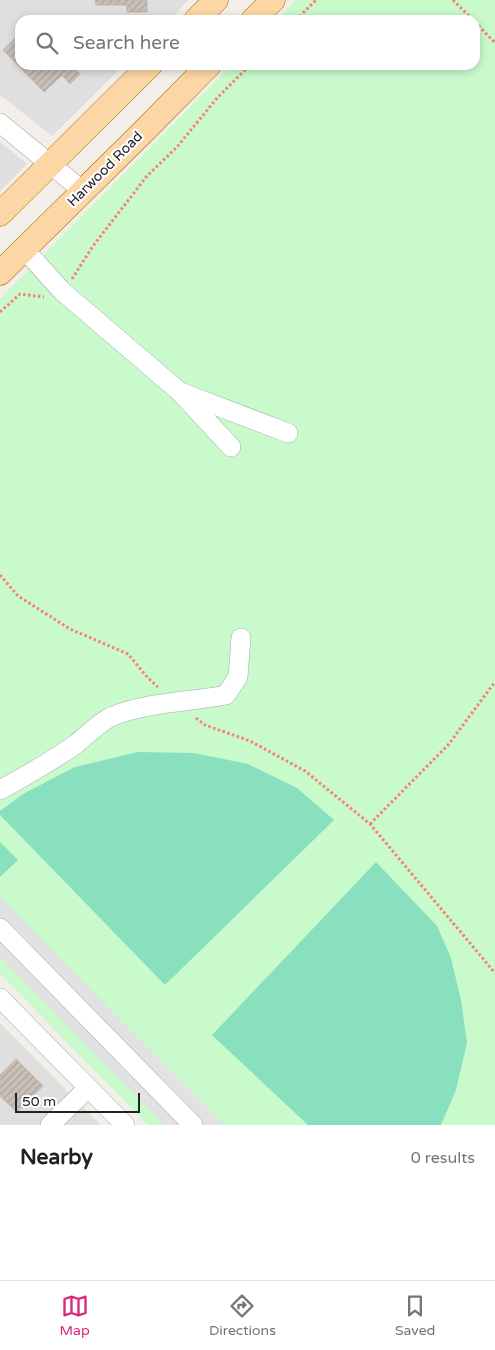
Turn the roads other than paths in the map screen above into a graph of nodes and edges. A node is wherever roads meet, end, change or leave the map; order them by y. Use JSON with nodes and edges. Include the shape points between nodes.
{"nodes":[{"id":1,"x":216,"y":0,"type":"edge"},
{"id":2,"x":273,"y":0,"type":"edge"},
{"id":3,"x":201,"y":15,"type":"edge"},
{"id":4,"x":258,"y":15,"type":"edge"},
{"id":5,"x":145,"y":70,"type":"edge"},
{"id":6,"x":204,"y":70,"type":"edge"},
{"id":7,"x":0,"y":123,"type":"edge"},
{"id":8,"x":50,"y":165,"type":"junction"},
{"id":9,"x":83,"y":191,"type":"junction"},
{"id":10,"x":0,"y":214,"type":"edge"},
{"id":11,"x":24,"y":249,"type":"junction"},
{"id":12,"x":0,"y":273,"type":"edge"},
{"id":13,"x":180,"y":392,"type":"junction"},
{"id":14,"x":288,"y":434,"type":"dead end"},
{"id":15,"x":231,"y":447,"type":"dead end"},
{"id":16,"x":241,"y":638,"type":"dead end"},
{"id":17,"x":0,"y":790,"type":"edge"},
{"id":18,"x":0,"y":928,"type":"edge"},
{"id":19,"x":0,"y":998,"type":"edge"},
{"id":20,"x":88,"y":1088,"type":"junction"},
{"id":21,"x":50,"y":1125,"type":"edge"},
{"id":22,"x":125,"y":1125,"type":"edge"},
{"id":23,"x":193,"y":1125,"type":"edge"}],
"edges":[{"from":1,"to":3,"type":"main road"},
{"from":2,"to":4,"type":"main road"},
{"from":5,"to":8,"type":"main road"},
{"from":6,"to":9,"type":"main road","name":"Harwood Road"},
{"from":7,"to":8,"type":"street"},
{"from":8,"to":9,"type":"street"},
{"from":8,"to":10,"type":"main road"},
{"from":9,"to":11,"type":"main road","name":"Harwood Road"},
{"from":11,"to":12,"type":"main road","name":"Harwood Road"},
{"from":11,"to":13,"type":"street","via":[[62,291]]},
{"from":13,"to":14,"type":"street"},
{"from":13,"to":15,"type":"street"},
{"from":16,"to":17,"type":"street","via":[[238,677],[226,695],[136,708],[110,716],[42,767]]},
{"from":18,"to":23,"type":"street"},
{"from":19,"to":20,"type":"street"},
{"from":20,"to":21,"type":"street"},
{"from":20,"to":22,"type":"street"}]}
